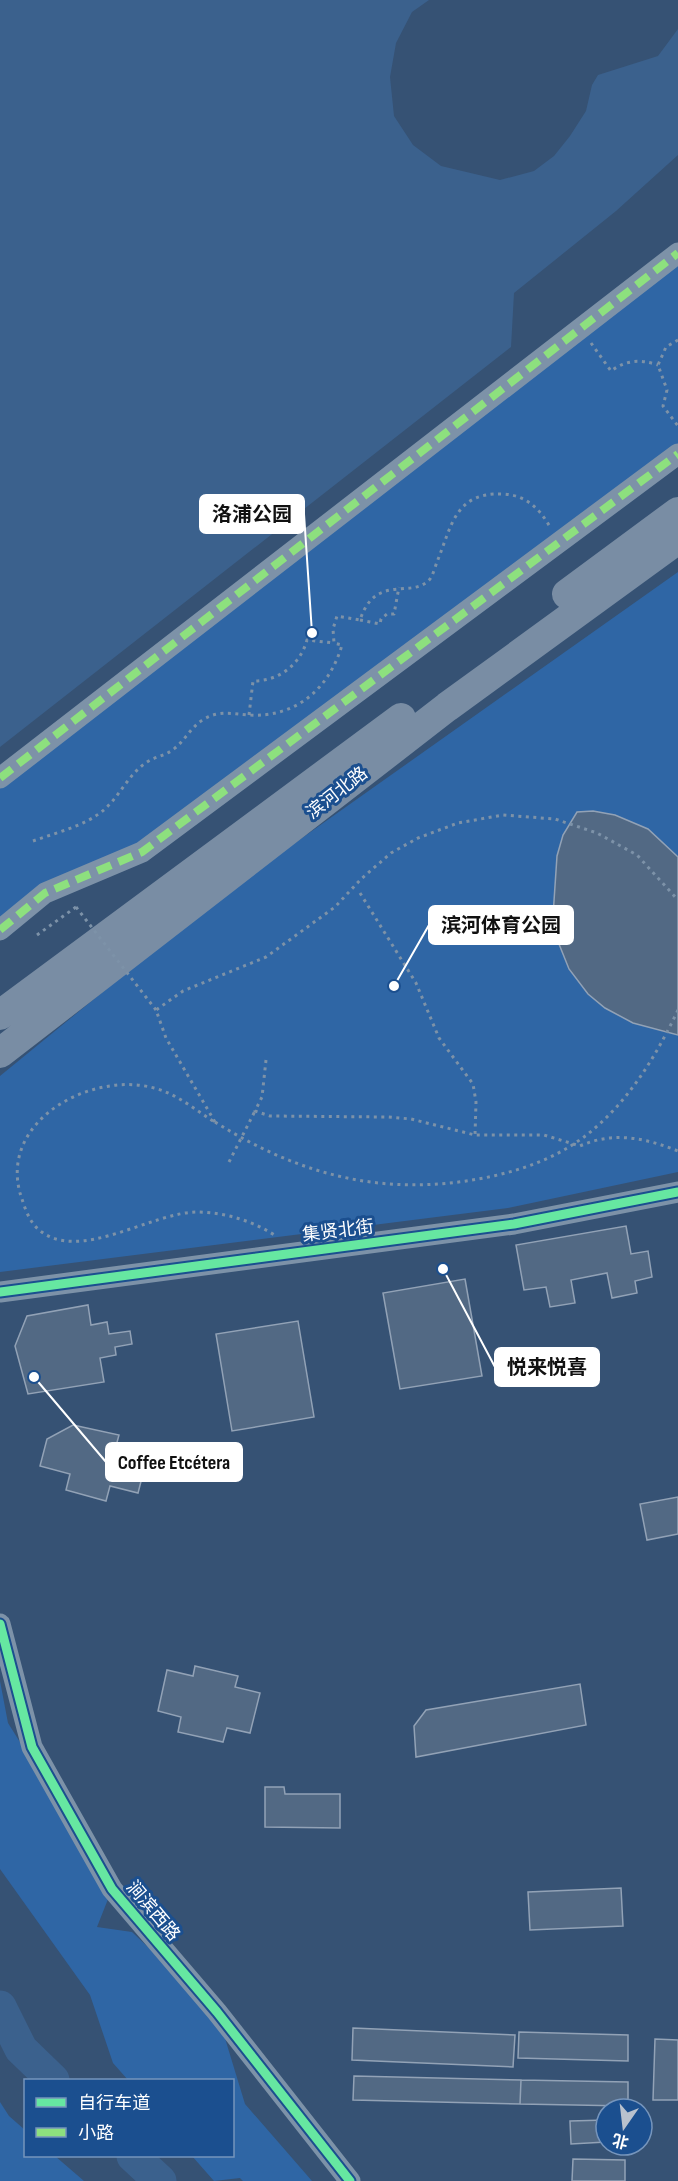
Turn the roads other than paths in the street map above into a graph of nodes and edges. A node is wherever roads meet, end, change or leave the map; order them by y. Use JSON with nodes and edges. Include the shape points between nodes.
{"nodes":[{"id":1,"x":678,"y":253,"type":"edge"},
{"id":2,"x":678,"y":454,"type":"edge"},
{"id":3,"x":678,"y":512,"type":"edge"},
{"id":4,"x":678,"y":539,"type":"edge"},
{"id":5,"x":0,"y":778,"type":"edge"},
{"id":6,"x":0,"y":930,"type":"edge"},
{"id":7,"x":0,"y":1015,"type":"edge"},
{"id":8,"x":0,"y":1053,"type":"edge"},
{"id":9,"x":678,"y":1192,"type":"edge"},
{"id":10,"x":0,"y":1292,"type":"edge"},
{"id":11,"x":0,"y":1624,"type":"edge"},
{"id":12,"x":350,"y":2181,"type":"edge"}],
"edges":[{"from":1,"to":5,"type":"street"},
{"from":2,"to":6,"type":"street","via":[[141,852],[45,893]]},
{"from":3,"to":7,"type":"main road","name":"滨河北路"},
{"from":4,"to":8,"type":"main road","name":"滨河北路","via":[[447,707]]},
{"from":9,"to":10,"type":"street","name":"集贤北街","via":[[514,1224]]},
{"from":11,"to":12,"type":"street","name":"涧滨西路","via":[[32,1747],[111,1889],[217,2012]]}]}
